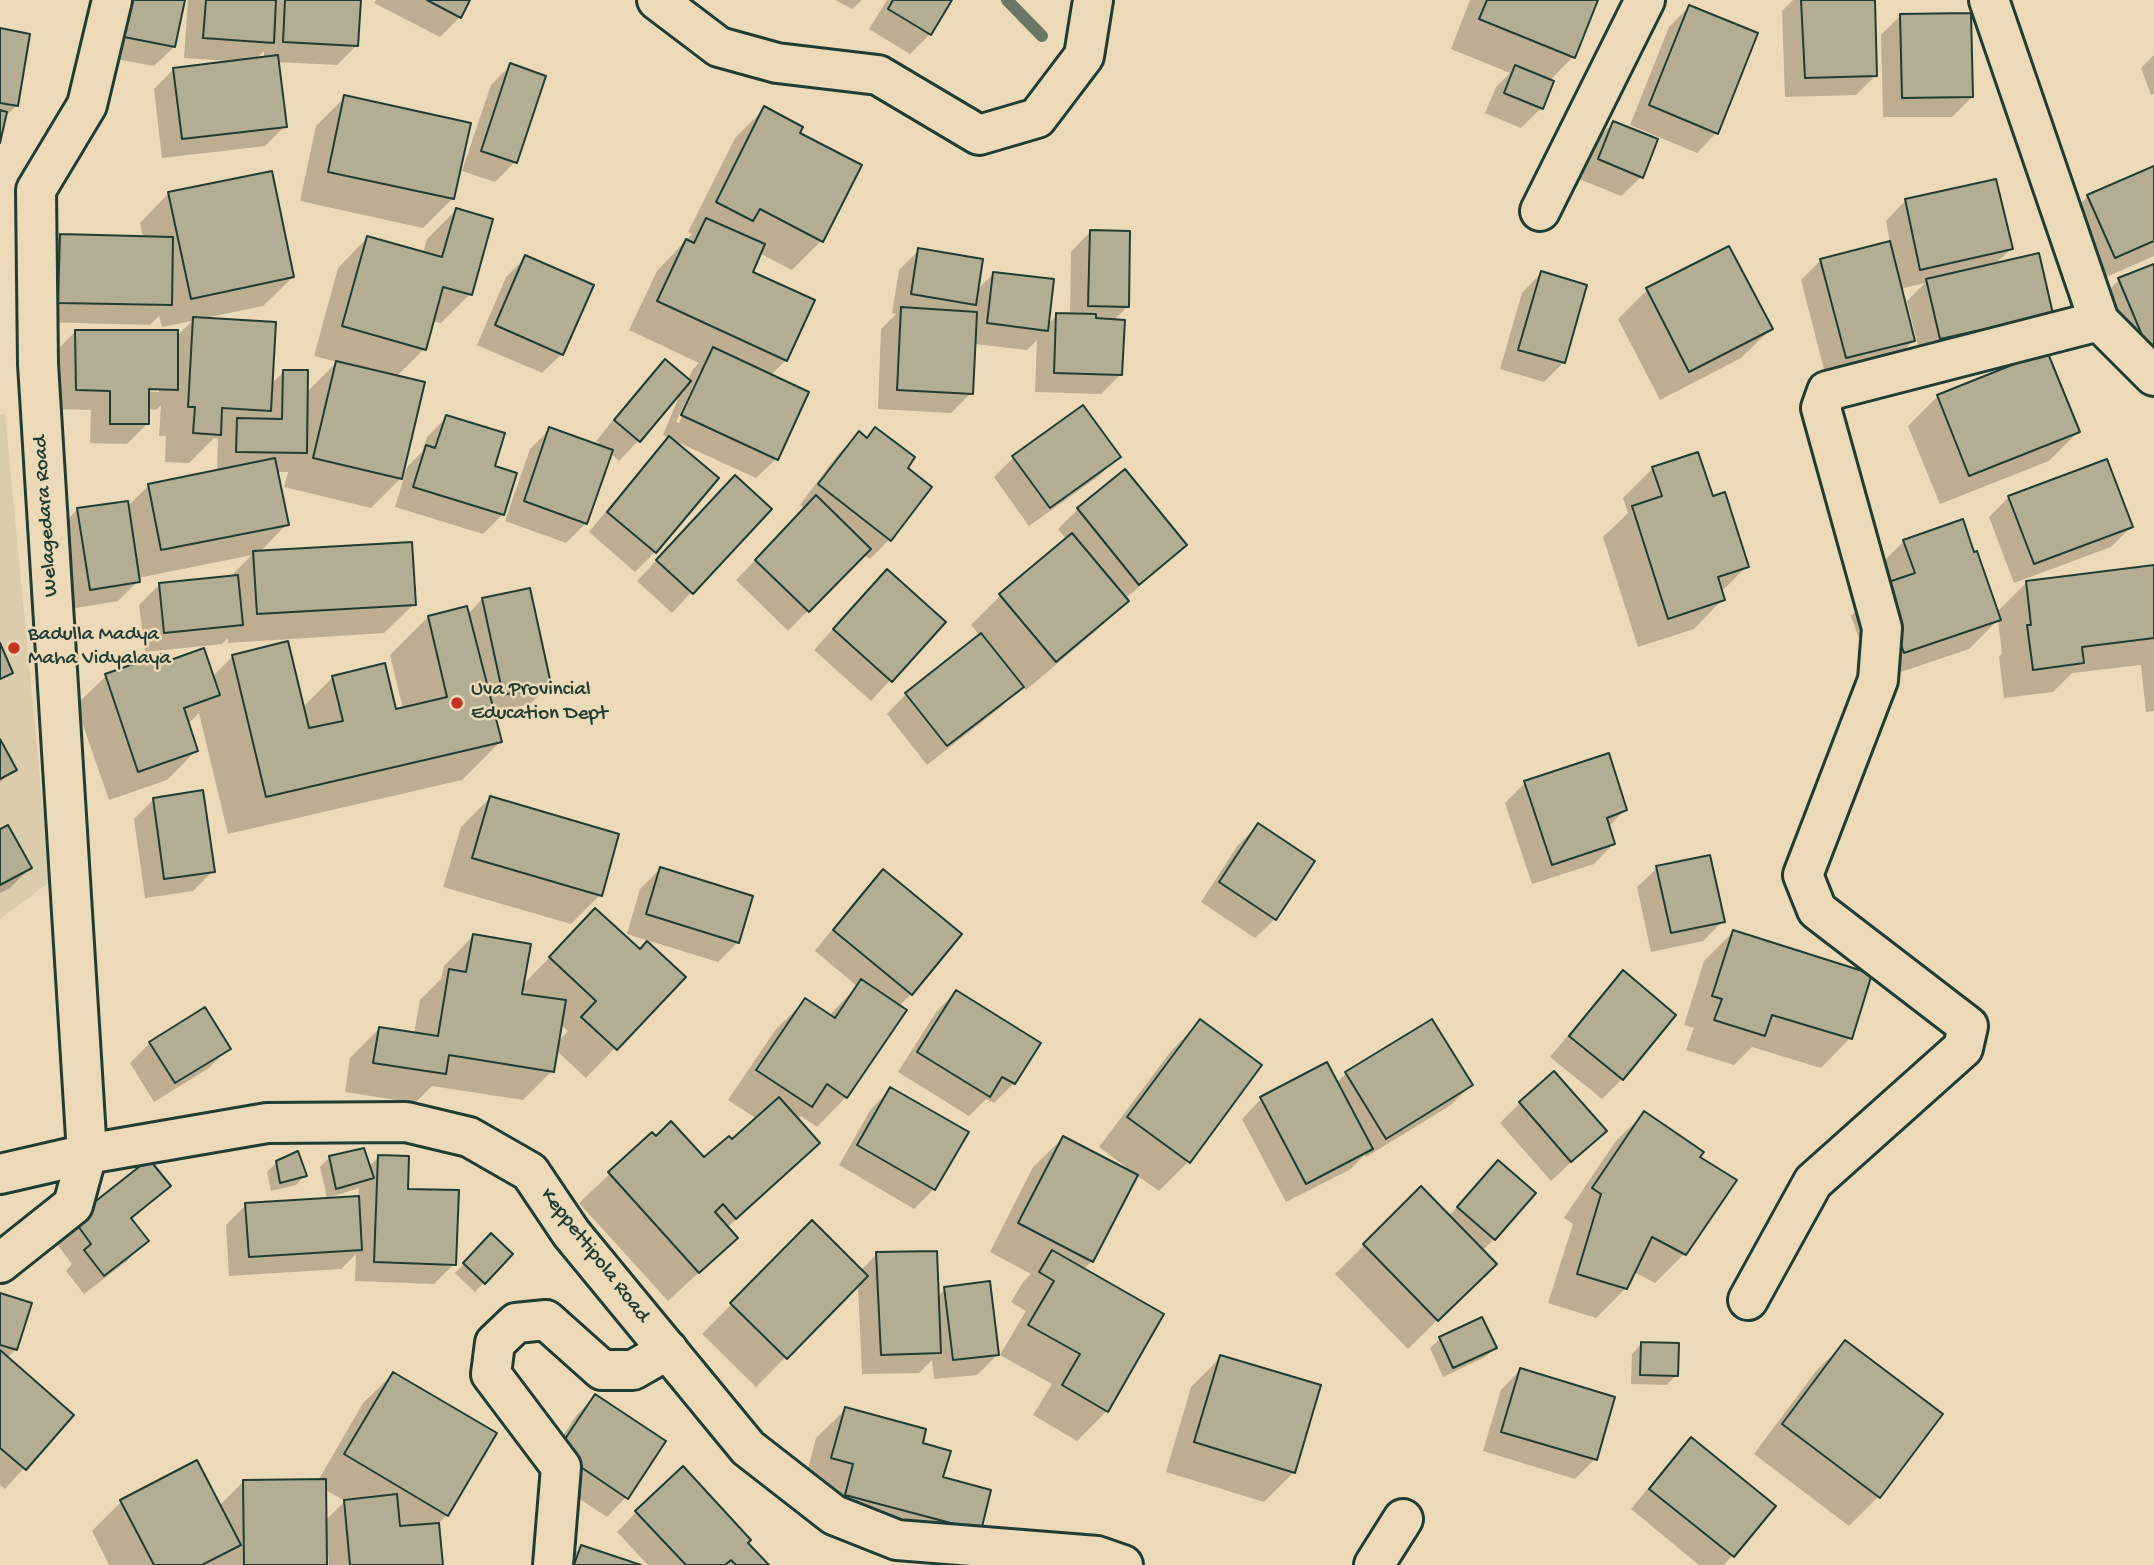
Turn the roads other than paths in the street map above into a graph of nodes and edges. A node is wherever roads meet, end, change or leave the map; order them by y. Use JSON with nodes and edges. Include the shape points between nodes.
{"nodes":[{"id":1,"x":112,"y":0,"type":"edge"},
{"id":2,"x":657,"y":0,"type":"edge"},
{"id":3,"x":1093,"y":0,"type":"edge"},
{"id":4,"x":1645,"y":0,"type":"edge"},
{"id":5,"x":1989,"y":0,"type":"edge"},
{"id":6,"x":1540,"y":211,"type":"dead end"},
{"id":7,"x":2099,"y":321,"type":"junction"},
{"id":8,"x":2154,"y":376,"type":"edge"},
{"id":9,"x":87,"y":1154,"type":"junction"},
{"id":10,"x":0,"y":1174,"type":"edge"},
{"id":11,"x":0,"y":1263,"type":"edge"},
{"id":12,"x":1748,"y":1300,"type":"dead end"},
{"id":13,"x":668,"y":1350,"type":"junction"},
{"id":14,"x":1403,"y":1518,"type":"dead end"},
{"id":15,"x":553,"y":1565,"type":"edge"},
{"id":16,"x":1123,"y":1565,"type":"edge"},
{"id":17,"x":1374,"y":1565,"type":"edge"}],
"edges":[{"from":1,"to":9,"type":"street","name":"Welagedara Road","via":[[87,105],[36,190],[38,364]]},
{"from":2,"to":3,"type":"street","via":[[719,47],[776,63],[878,75],[979,135],[1037,118],[1084,55]]},
{"from":4,"to":6,"type":"street"},
{"from":5,"to":7,"type":"street"},
{"from":7,"to":8,"type":"street"},
{"from":7,"to":12,"type":"street","via":[[1827,391],[1821,408],[1882,628],[1878,680],[1803,875],[1817,910],[1968,1026],[1963,1048],[1813,1182]]},
{"from":9,"to":10,"type":"street","name":"Keppettipola Road"},
{"from":9,"to":11,"type":"street","name":"Welagedara Road","via":[[73,1205]]},
{"from":9,"to":13,"type":"street","name":"Keppettipola Road","via":[[267,1123],[406,1122],[469,1137],[530,1172],[571,1233]]},
{"from":13,"to":15,"type":"street","via":[[633,1370],[602,1370],[546,1320],[516,1323],[495,1343],[491,1374],[561,1467]]},
{"from":13,"to":16,"type":"street","name":"Keppettipola Road","via":[[748,1447],[834,1515],[897,1540],[1097,1556]]},
{"from":14,"to":17,"type":"street"}]}
